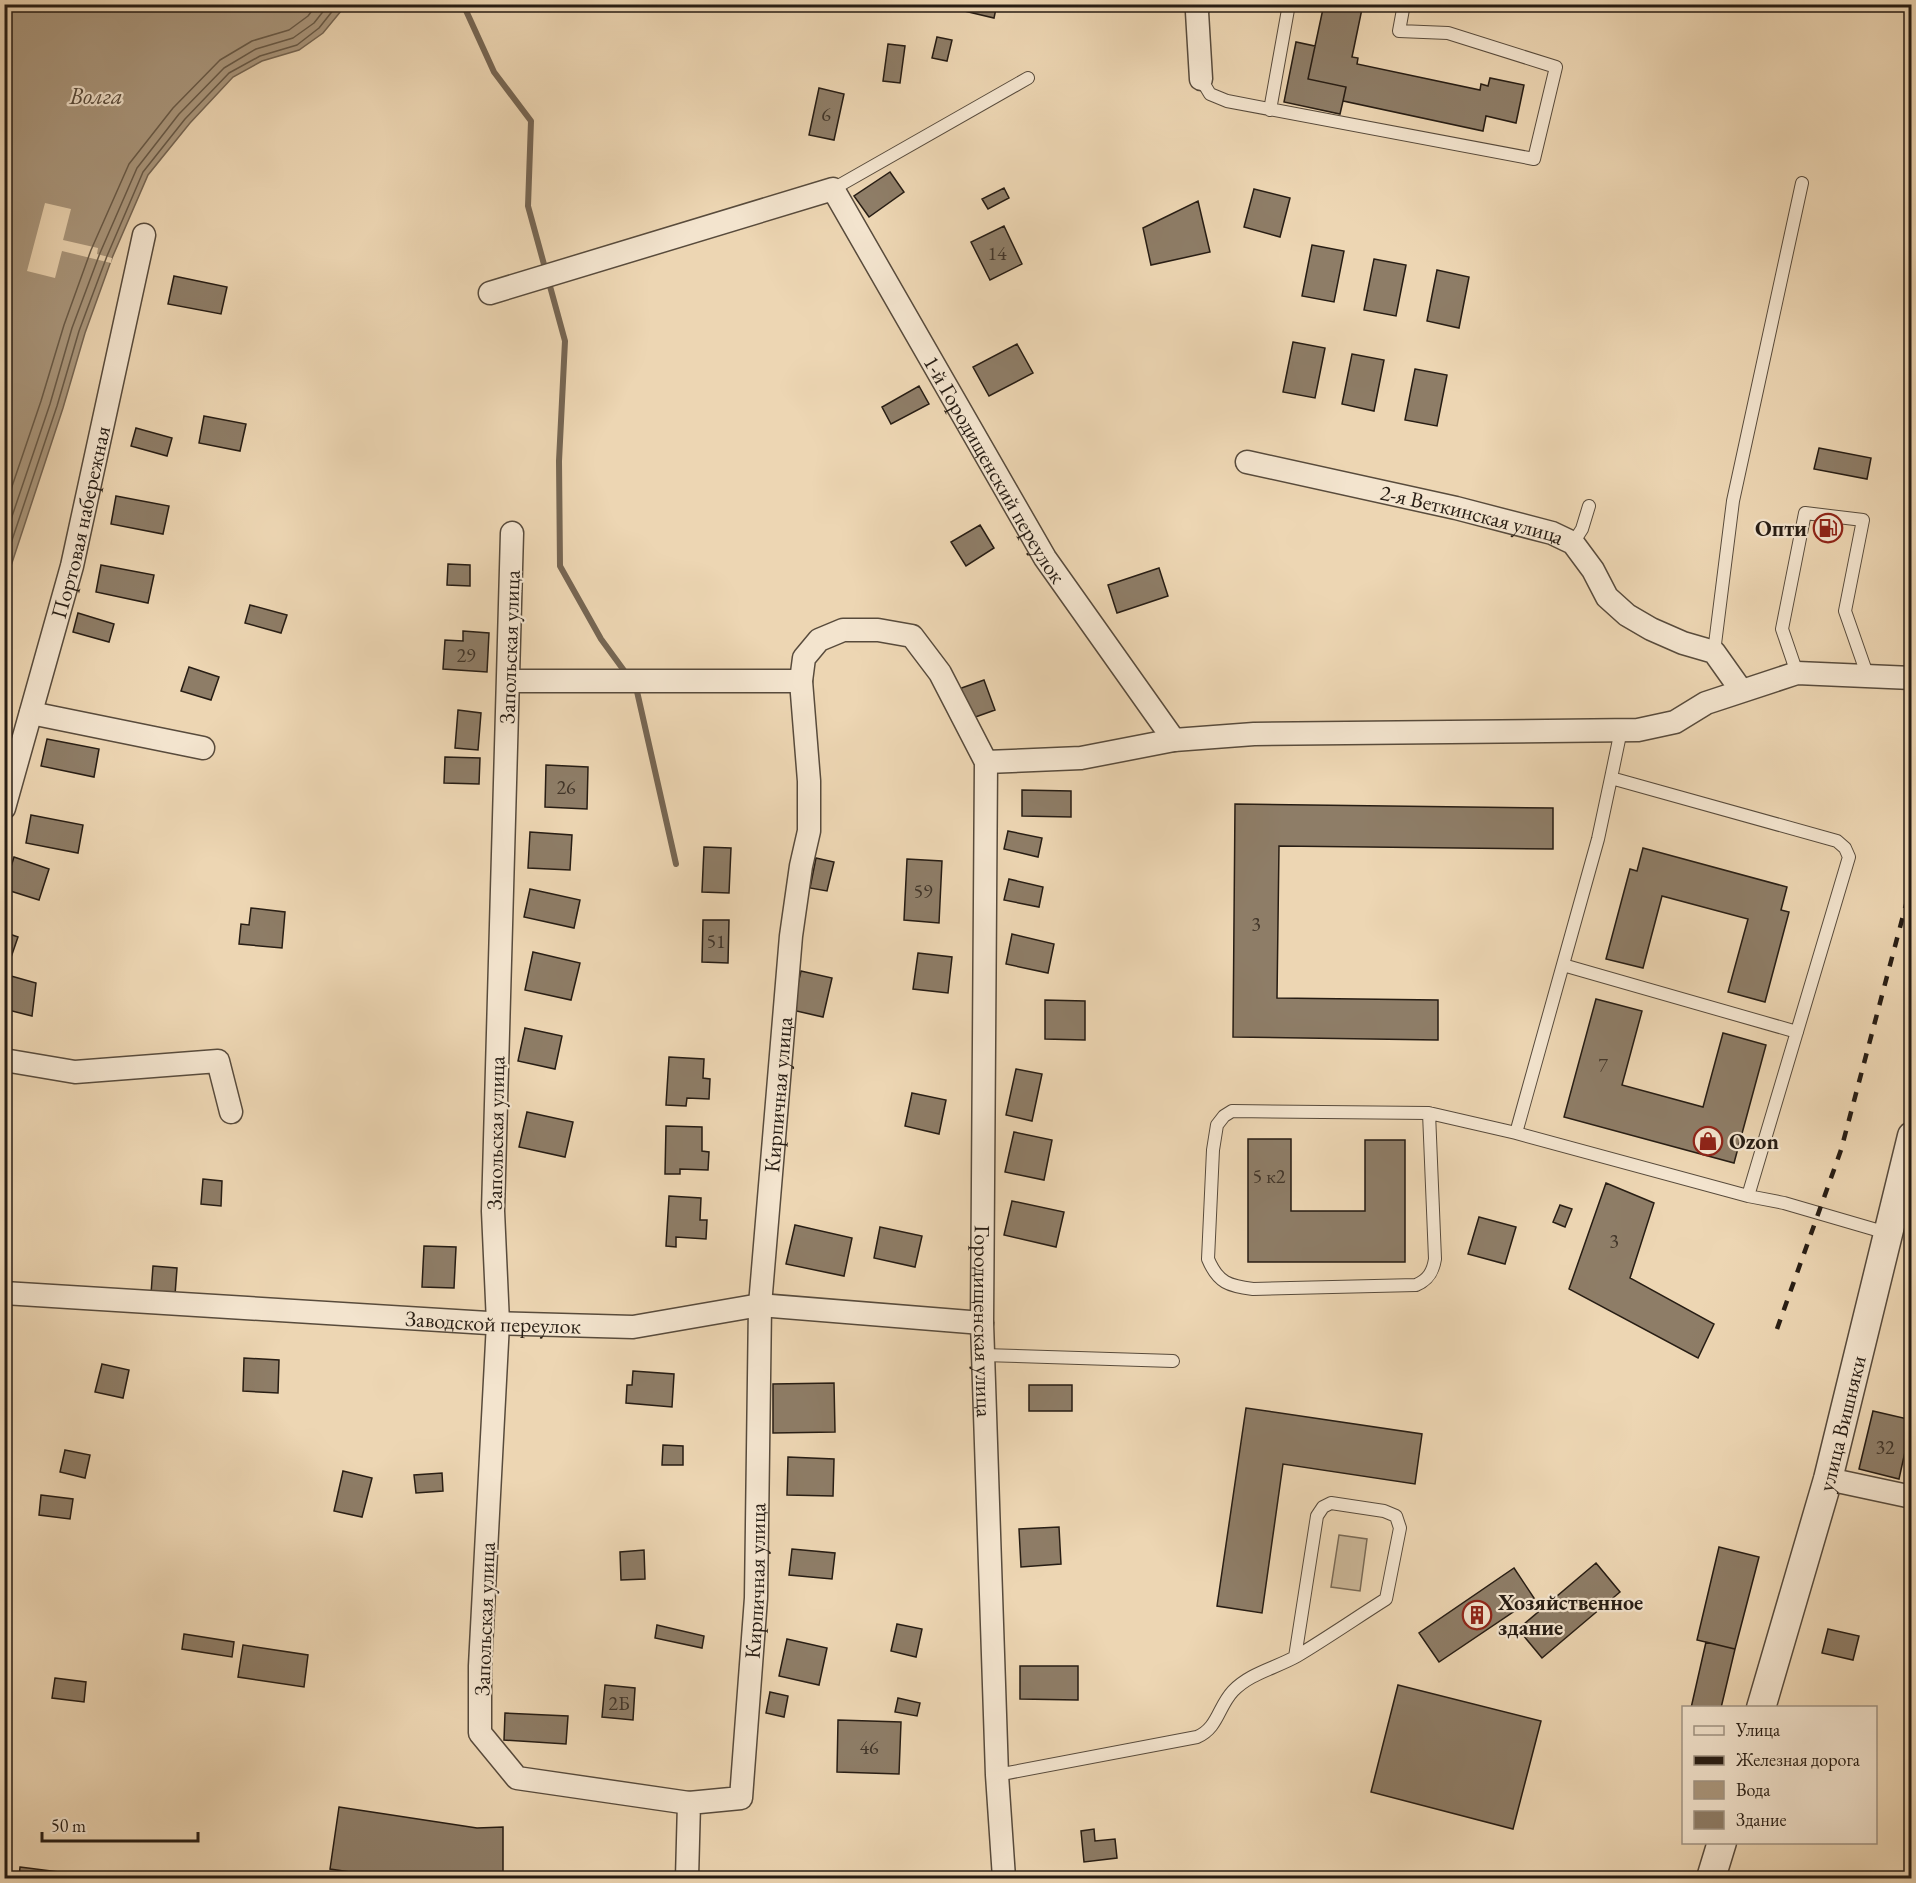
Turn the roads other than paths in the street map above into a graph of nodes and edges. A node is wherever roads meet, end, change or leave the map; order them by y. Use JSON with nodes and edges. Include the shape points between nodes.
{"nodes":[{"id":1,"x":1199,"y":4,"type":"edge"},
{"id":2,"x":1289,"y":4,"type":"edge"},
{"id":3,"x":1404,"y":4,"type":"edge"},
{"id":4,"x":1028,"y":78,"type":"dead end"},
{"id":5,"x":1201,"y":79,"type":"joint"},
{"id":6,"x":1270,"y":110,"type":"junction"},
{"id":7,"x":1802,"y":183,"type":"dead end"},
{"id":8,"x":833,"y":189,"type":"junction"},
{"id":9,"x":144,"y":235,"type":"dead end"},
{"id":10,"x":490,"y":293,"type":"dead end"},
{"id":11,"x":1246,"y":462,"type":"dead end"},
{"id":12,"x":1589,"y":506,"type":"dead end"},
{"id":13,"x":512,"y":533,"type":"dead end"},
{"id":14,"x":1573,"y":543,"type":"junction"},
{"id":15,"x":1714,"y":652,"type":"junction"},
{"id":16,"x":1797,"y":673,"type":"junction"},
{"id":17,"x":1868,"y":677,"type":"junction"},
{"id":18,"x":1911,"y":678,"type":"edge"},
{"id":19,"x":509,"y":681,"type":"junction"},
{"id":20,"x":801,"y":681,"type":"junction"},
{"id":21,"x":1741,"y":690,"type":"junction"},
{"id":22,"x":31,"y":714,"type":"junction"},
{"id":23,"x":1621,"y":730,"type":"junction"},
{"id":24,"x":1174,"y":740,"type":"junction"},
{"id":25,"x":203,"y":748,"type":"dead end"},
{"id":26,"x":986,"y":762,"type":"junction"},
{"id":27,"x":1611,"y":778,"type":"junction"},
{"id":28,"x":4,"y":808,"type":"edge"},
{"id":29,"x":1563,"y":965,"type":"junction"},
{"id":30,"x":1797,"y":1032,"type":"junction"},
{"id":31,"x":4,"y":1060,"type":"edge"},
{"id":32,"x":231,"y":1112,"type":"dead end"},
{"id":33,"x":1429,"y":1113,"type":"junction"},
{"id":34,"x":1516,"y":1134,"type":"junction"},
{"id":35,"x":1911,"y":1136,"type":"edge"},
{"id":36,"x":1748,"y":1196,"type":"junction"},
{"id":37,"x":1887,"y":1233,"type":"junction"},
{"id":38,"x":4,"y":1293,"type":"edge"},
{"id":39,"x":760,"y":1305,"type":"junction"},
{"id":40,"x":498,"y":1323,"type":"junction"},
{"id":41,"x":982,"y":1323,"type":"junction"},
{"id":42,"x":983,"y":1355,"type":"junction"},
{"id":43,"x":1173,"y":1361,"type":"dead end"},
{"id":44,"x":1828,"y":1479,"type":"junction"},
{"id":45,"x":1911,"y":1497,"type":"edge"},
{"id":46,"x":1294,"y":1657,"type":"junction"},
{"id":47,"x":1761,"y":1706,"type":"edge"},
{"id":48,"x":997,"y":1775,"type":"junction"},
{"id":49,"x":689,"y":1803,"type":"junction"},
{"id":50,"x":1721,"y":1844,"type":"edge"},
{"id":51,"x":687,"y":1878,"type":"edge"},
{"id":52,"x":1004,"y":1878,"type":"edge"},
{"id":53,"x":1712,"y":1878,"type":"edge"}],
"edges":[{"from":1,"to":5,"type":"street"},
{"from":2,"to":6,"type":"lane"},
{"from":3,"to":6,"type":"lane","via":[[1399,31],[1448,33],[1556,67],[1534,159]]},
{"from":4,"to":8,"type":"lane"},
{"from":5,"to":6,"type":"lane","via":[[1210,94]]},
{"from":7,"to":15,"type":"lane","via":[[1733,501]]},
{"from":8,"to":10,"type":"street"},
{"from":8,"to":24,"type":"street","name":"1-й Городищенский переулок","via":[[1045,558]]},
{"from":9,"to":22,"type":"street","name":"Портовая набережная","via":[[72,566]]},
{"from":11,"to":14,"type":"street","name":"2-я Веткинская улица","via":[[1456,508],[1552,533]]},
{"from":12,"to":14,"type":"lane"},
{"from":13,"to":19,"type":"street","name":"Запольская улица"},
{"from":14,"to":15,"type":"street","name":"2-я Веткинская улица","via":[[1607,597],[1627,615],[1683,643]]},
{"from":15,"to":21,"type":"street"},
{"from":16,"to":17,"type":"street"},
{"from":16,"to":17,"type":"lane","via":[[1782,629],[1805,513],[1863,520],[1845,611]]},
{"from":16,"to":21,"type":"street"},
{"from":17,"to":18,"type":"street"},
{"from":19,"to":20,"type":"street"},
{"from":19,"to":40,"type":"street","name":"Запольская улица","via":[[493,1201]]},
{"from":20,"to":26,"type":"street","name":"Кирпичная улица","via":[[804,658],[819,640],[843,630],[879,630],[912,636],[940,673]]},
{"from":20,"to":39,"type":"street","name":"Кирпичная улица","via":[[809,831],[791,936]]},
{"from":21,"to":23,"type":"street","via":[[1706,703],[1675,722]]},
{"from":22,"to":25,"type":"street"},
{"from":22,"to":28,"type":"street","name":"Портовая набережная"},
{"from":23,"to":24,"type":"street","via":[[1254,734]]},
{"from":23,"to":27,"type":"lane"},
{"from":24,"to":26,"type":"street","via":[[1081,758]]},
{"from":26,"to":41,"type":"street","name":"Городищенская улица"},
{"from":27,"to":29,"type":"lane"},
{"from":27,"to":30,"type":"lane","via":[[1837,841],[1845,848],[1849,857]]},
{"from":29,"to":30,"type":"lane"},
{"from":29,"to":34,"type":"lane"},
{"from":30,"to":36,"type":"lane"},
{"from":31,"to":32,"type":"street","via":[[75,1072],[219,1060]]},
{"from":33,"to":33,"type":"lane","via":[[1232,1111],[1224,1116],[1217,1125],[1213,1150],[1208,1259],[1213,1272],[1224,1282],[1253,1289],[1416,1285],[1424,1281],[1435,1259]]},
{"from":33,"to":34,"type":"lane"},
{"from":34,"to":36,"type":"lane"},
{"from":35,"to":37,"type":"street","name":"улица Вишняки"},
{"from":36,"to":37,"type":"lane"},
{"from":37,"to":44,"type":"street","name":"улица Вишняки"},
{"from":38,"to":40,"type":"street","name":"Заводской переулок"},
{"from":39,"to":40,"type":"street","name":"Заводской переулок","via":[[633,1327]]},
{"from":39,"to":41,"type":"street","name":"Заводской переулок"},
{"from":39,"to":49,"type":"street","name":"Кирпичная улица","via":[[756,1598],[741,1798]]},
{"from":40,"to":49,"type":"street","name":"Запольская улица","via":[[480,1733],[517,1778]]},
{"from":41,"to":42,"type":"street","name":"Городищенская улица"},
{"from":42,"to":43,"type":"lane"},
{"from":42,"to":48,"type":"street","name":"Городищенская улица"},
{"from":44,"to":45,"type":"street"},
{"from":44,"to":47,"type":"street","name":"улица Вишняки"},
{"from":46,"to":46,"type":"lane","via":[[1386,1599],[1400,1528],[1396,1516],[1331,1503],[1323,1507],[1317,1516]]},
{"from":46,"to":48,"type":"lane","via":[[1250,1677],[1232,1692],[1214,1724],[1197,1737]]},
{"from":48,"to":52,"type":"street","name":"Городищенская улица"},
{"from":49,"to":51,"type":"street"},
{"from":50,"to":53,"type":"street"}]}
